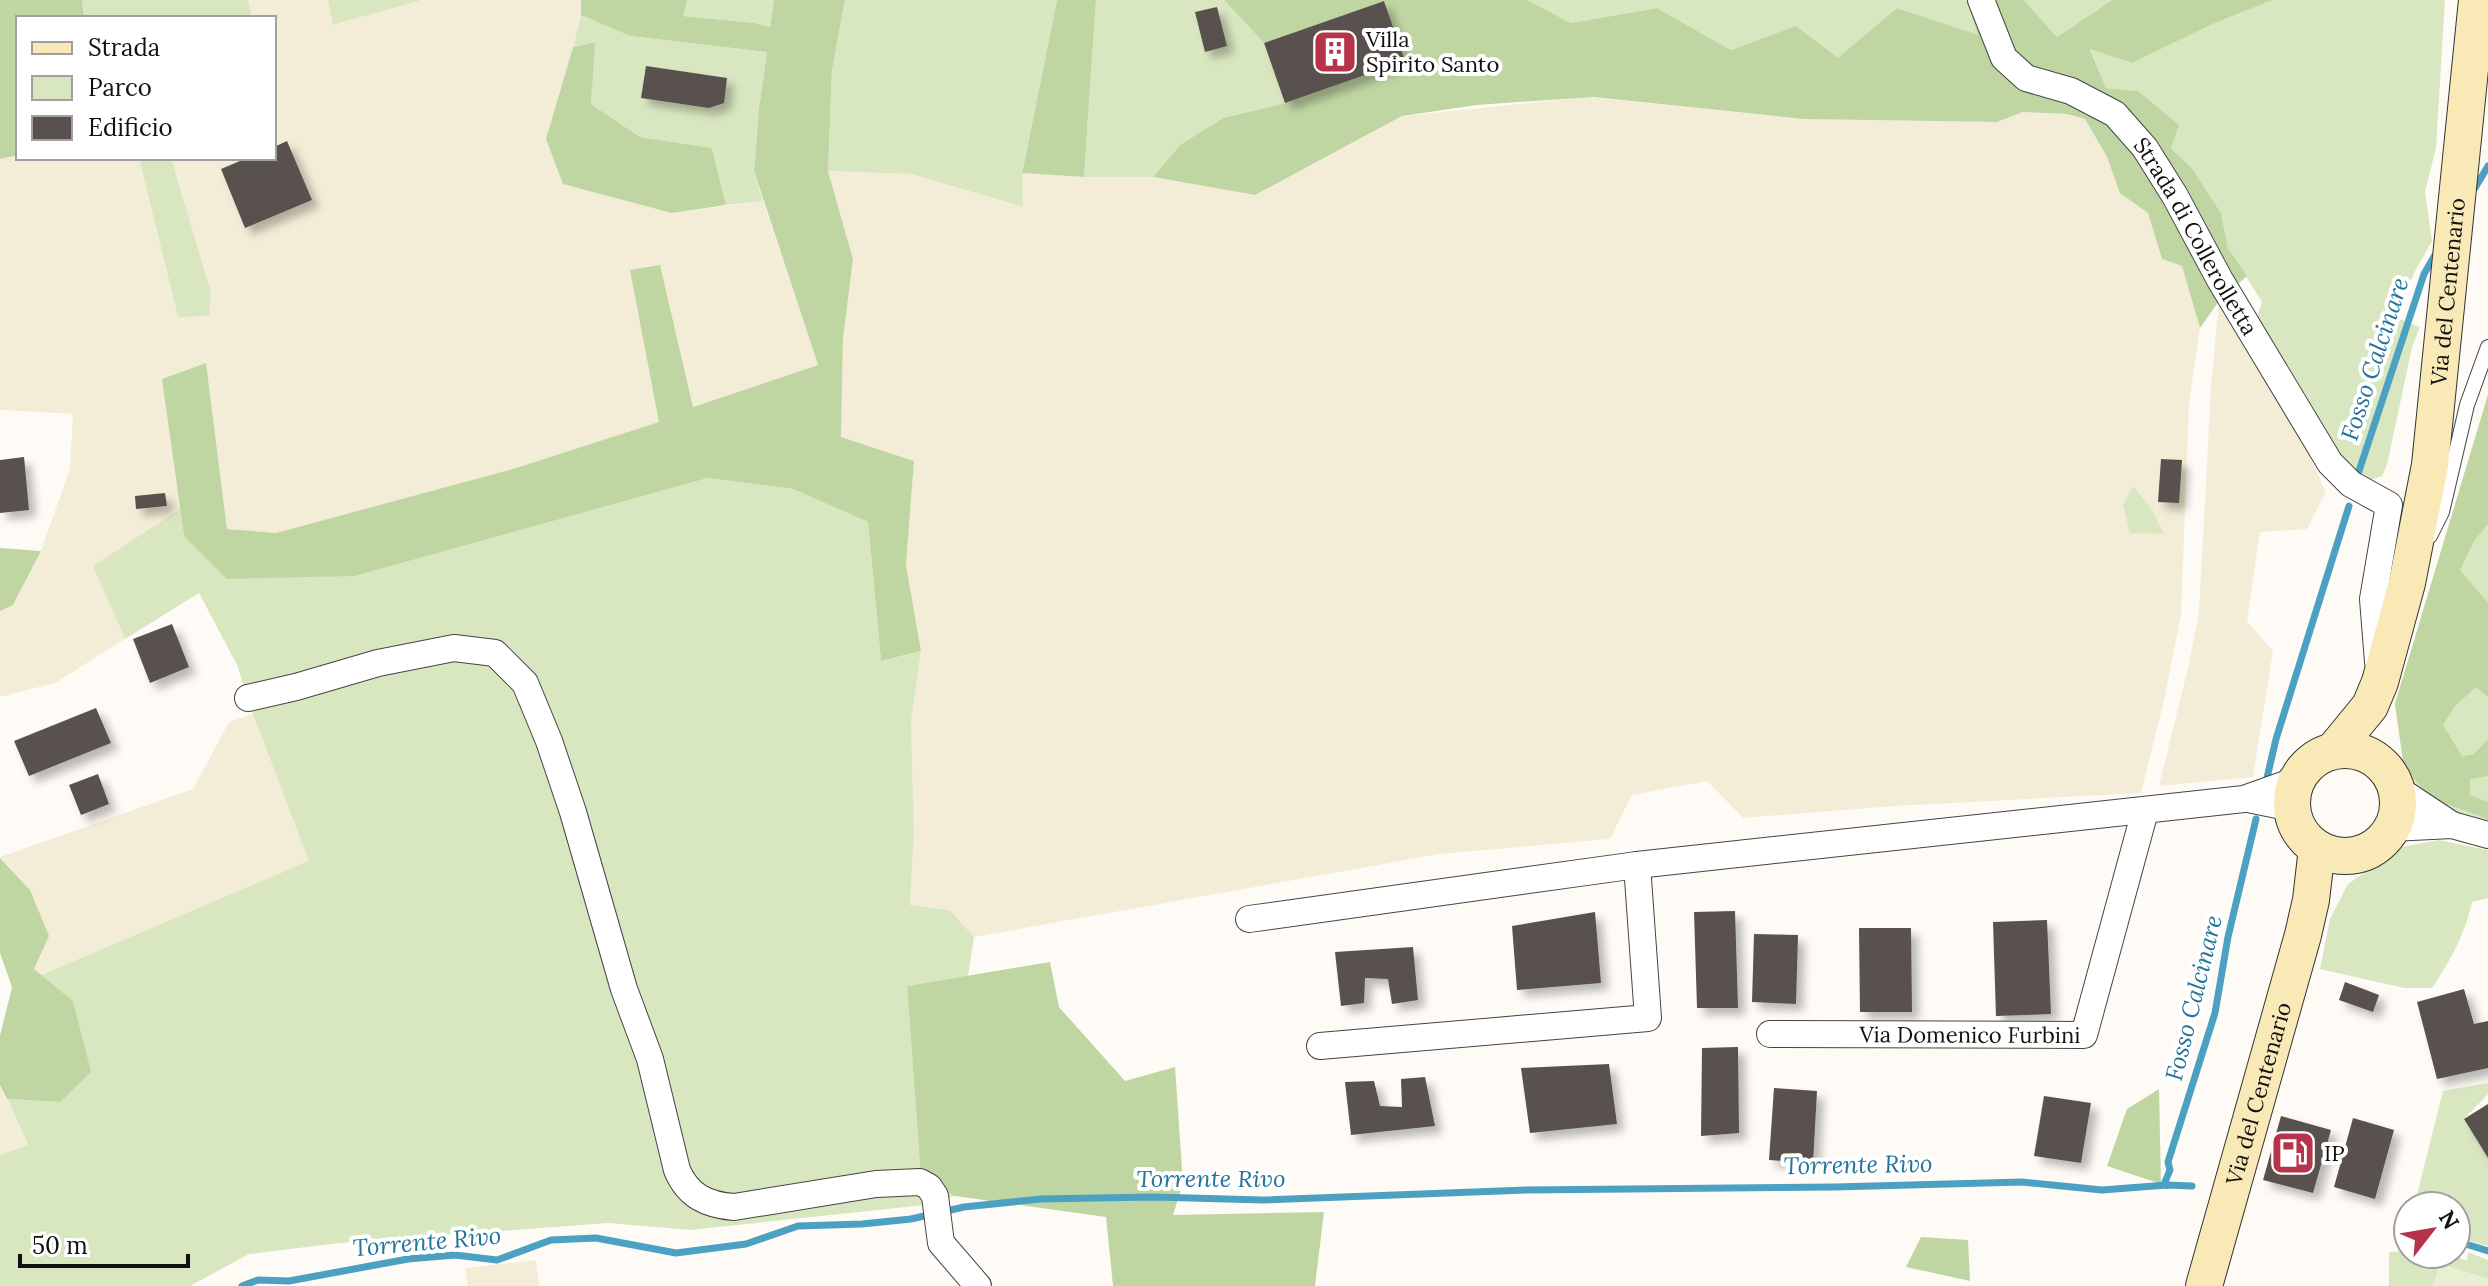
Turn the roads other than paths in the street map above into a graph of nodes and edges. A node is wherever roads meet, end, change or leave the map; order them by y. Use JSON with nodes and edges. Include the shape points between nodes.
{"nodes":[{"id":1,"x":1981,"y":0,"type":"edge"},
{"id":2,"x":2477,"y":0,"type":"edge"},
{"id":3,"x":2488,"y":347,"type":"edge"},
{"id":4,"x":2407,"y":583,"type":"junction"},
{"id":5,"x":2375,"y":694,"type":"junction"},
{"id":6,"x":248,"y":698,"type":"dead end"},
{"id":7,"x":2334,"y":750,"type":"junction"},
{"id":8,"x":2300,"y":773,"type":"junction"},
{"id":9,"x":2388,"y":775,"type":"junction"},
{"id":10,"x":2244,"y":799,"type":"junction"},
{"id":11,"x":2292,"y":808,"type":"junction"},
{"id":12,"x":2145,"y":811,"type":"junction"},
{"id":13,"x":2452,"y":825,"type":"junction"},
{"id":14,"x":2391,"y":828,"type":"junction"},
{"id":15,"x":2488,"y":835,"type":"edge"},
{"id":16,"x":2317,"y":848,"type":"junction"},
{"id":17,"x":2361,"y":853,"type":"junction"},
{"id":18,"x":1637,"y":865,"type":"junction"},
{"id":19,"x":2311,"y":900,"type":"junction"},
{"id":20,"x":1249,"y":919,"type":"dead end"},
{"id":21,"x":1770,"y":1034,"type":"dead end"},
{"id":22,"x":1320,"y":1046,"type":"dead end"},
{"id":23,"x":978,"y":1286,"type":"edge"},
{"id":24,"x":2204,"y":1286,"type":"edge"}],
"edges":[{"from":1,"to":5,"type":"street","name":"Strada di Collerolletta","via":[[2004,58],[2026,78],[2071,91],[2115,114],[2145,148],[2330,463],[2351,484],[2389,505],[2373,599]]},
{"from":2,"to":4,"type":"street","name":"Via del Centenario","via":[[2430,465]]},
{"from":3,"to":4,"type":"lane","via":[[2467,405],[2442,512]]},
{"from":4,"to":5,"type":"street","name":"Via del Centenario"},
{"from":5,"to":7,"type":"street"},
{"from":5,"to":9,"type":"street"},
{"from":6,"to":23,"type":"street","via":[[454,648],[495,653],[525,683],[549,741],[650,1059],[683,1185],[715,1205],[734,1207],[920,1182],[935,1198],[940,1236]]},
{"from":7,"to":8,"type":"street"},
{"from":7,"to":9,"type":"street","via":[[2358,751]]},
{"from":8,"to":10,"type":"street","via":[[2286,784]]},
{"from":8,"to":11,"type":"street"},
{"from":9,"to":13,"type":"street"},
{"from":9,"to":14,"type":"street","via":[[2398,801]]},
{"from":10,"to":11,"type":"street"},
{"from":10,"to":12,"type":"street"},
{"from":11,"to":16,"type":"street","via":[[2299,831]]},
{"from":12,"to":18,"type":"street"},
{"from":12,"to":21,"type":"street","name":"Via Domenico Furbini","via":[[2084,1035]]},
{"from":13,"to":14,"type":"street"},
{"from":13,"to":15,"type":"street"},
{"from":14,"to":17,"type":"street"},
{"from":16,"to":17,"type":"street","via":[[2346,856]]},
{"from":16,"to":19,"type":"street","name":"Via del Centenario"},
{"from":17,"to":19,"type":"street"},
{"from":18,"to":20,"type":"street"},
{"from":18,"to":22,"type":"street","via":[[1648,1018]]},
{"from":19,"to":24,"type":"street","name":"Via del Centenario"}]}
